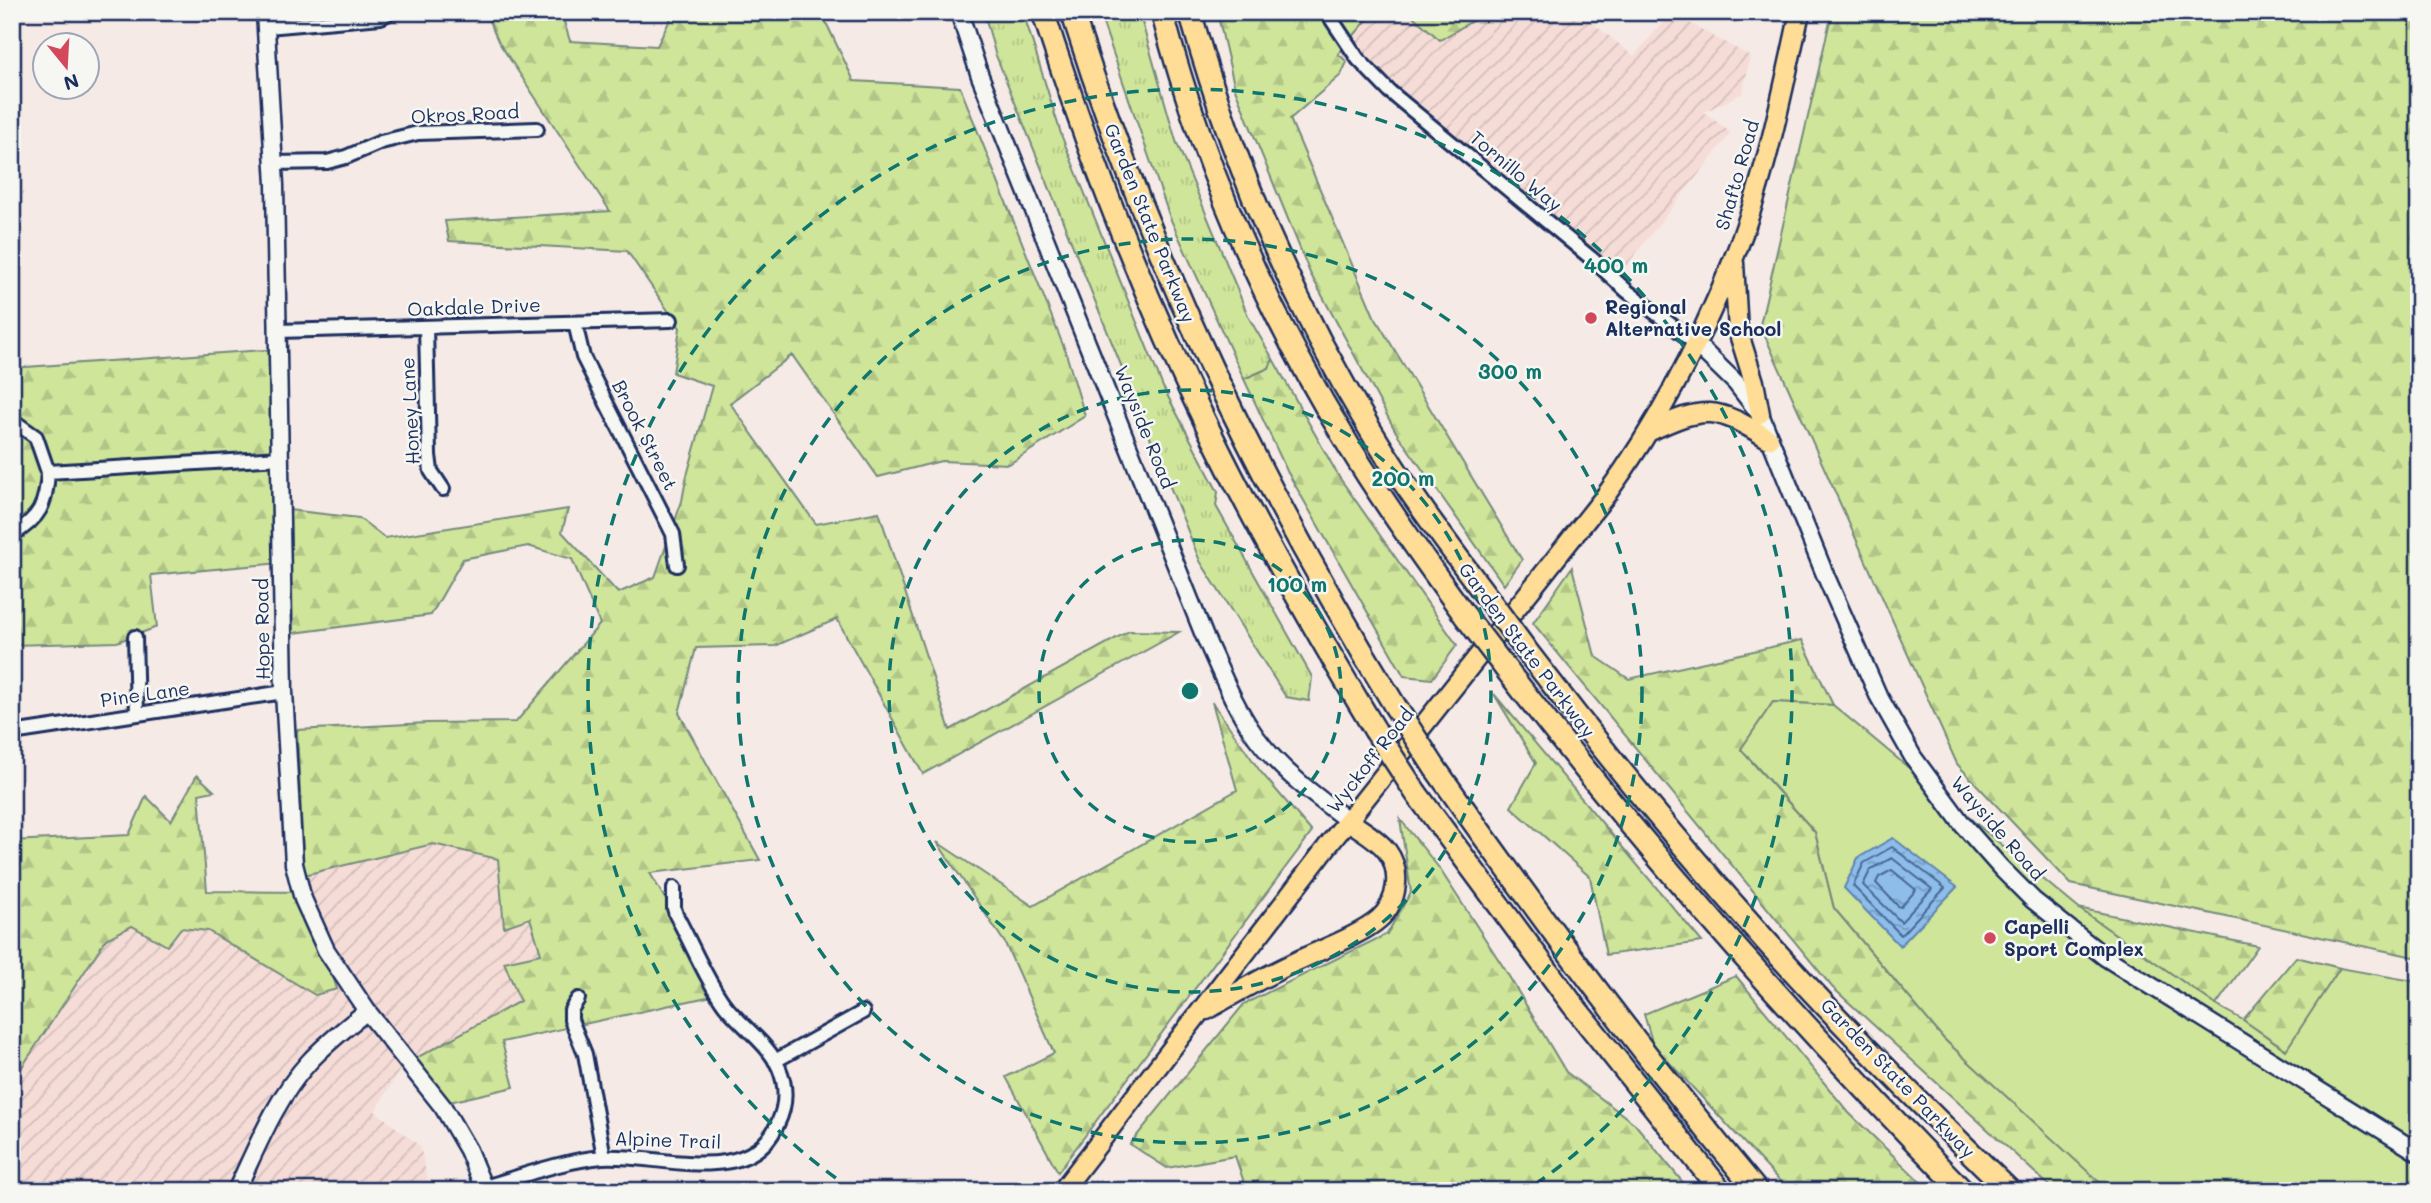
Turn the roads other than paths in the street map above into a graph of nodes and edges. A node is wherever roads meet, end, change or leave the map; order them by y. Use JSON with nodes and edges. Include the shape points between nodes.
{"nodes":[{"id":1,"x":391,"y":12,"type":"edge"},
{"id":2,"x":959,"y":12,"type":"edge"},
{"id":3,"x":1043,"y":12,"type":"edge"},
{"id":4,"x":1072,"y":12,"type":"edge"},
{"id":5,"x":1162,"y":12,"type":"edge"},
{"id":6,"x":1190,"y":12,"type":"edge"},
{"id":7,"x":1331,"y":12,"type":"edge"},
{"id":8,"x":1800,"y":12,"type":"edge"},
{"id":9,"x":266,"y":20,"type":"edge"},
{"id":10,"x":537,"y":130,"type":"dead end"},
{"id":11,"x":274,"y":163,"type":"junction"},
{"id":12,"x":1733,"y":259,"type":"junction"},
{"id":13,"x":671,"y":320,"type":"dead end"},
{"id":14,"x":575,"y":323,"type":"junction"},
{"id":15,"x":426,"y":327,"type":"junction"},
{"id":16,"x":278,"y":331,"type":"junction"},
{"id":17,"x":1696,"y":344,"type":"junction"},
{"id":18,"x":1760,"y":414,"type":"junction"},
{"id":19,"x":12,"y":420,"type":"edge"},
{"id":20,"x":1648,"y":432,"type":"junction"},
{"id":21,"x":1769,"y":439,"type":"junction"},
{"id":22,"x":281,"y":458,"type":"junction"},
{"id":23,"x":48,"y":472,"type":"junction"},
{"id":24,"x":443,"y":489,"type":"dead end"},
{"id":25,"x":12,"y":535,"type":"edge"},
{"id":26,"x":677,"y":565,"type":"dead end"},
{"id":27,"x":135,"y":637,"type":"dead end"},
{"id":28,"x":284,"y":692,"type":"junction"},
{"id":29,"x":137,"y":714,"type":"junction"},
{"id":30,"x":12,"y":733,"type":"edge"},
{"id":31,"x":1349,"y":821,"type":"junction"},
{"id":32,"x":674,"y":888,"type":"dead end"},
{"id":33,"x":578,"y":999,"type":"dead end"},
{"id":34,"x":367,"y":1011,"type":"junction"},
{"id":35,"x":863,"y":1012,"type":"dead end"},
{"id":36,"x":1199,"y":1015,"type":"junction"},
{"id":37,"x":775,"y":1061,"type":"junction"},
{"id":38,"x":2419,"y":1153,"type":"edge"},
{"id":39,"x":604,"y":1157,"type":"junction"},
{"id":40,"x":484,"y":1189,"type":"edge"},
{"id":41,"x":236,"y":1191,"type":"edge"},
{"id":42,"x":1062,"y":1191,"type":"edge"},
{"id":43,"x":1721,"y":1191,"type":"edge"},
{"id":44,"x":1757,"y":1191,"type":"edge"},
{"id":45,"x":1963,"y":1191,"type":"edge"},
{"id":46,"x":2010,"y":1191,"type":"edge"}],
"edges":[{"from":1,"to":9,"type":"street","via":[[381,17]]},
{"from":2,"to":31,"type":"street","name":"Wayside Road","via":[[980,76],[1232,696],[1257,738],[1279,763]]},
{"from":3,"to":43,"type":"highway","name":"Garden State Parkway","bridge":true,"via":[[1110,203],[1153,308],[1209,429],[1293,589],[1416,793],[1573,1005]]},
{"from":4,"to":44,"type":"highway","name":"Garden State Parkway","bridge":true,"via":[[1131,182],[1195,336],[1284,516],[1353,638],[1505,868],[1608,1006]]},
{"from":5,"to":45,"type":"highway","name":"Garden State Parkway","bridge":true,"via":[[1191,107],[1236,225],[1286,334],[1382,499],[1509,673],[1695,902]]},
{"from":6,"to":46,"type":"highway","name":"Garden State Parkway","bridge":true,"via":[[1238,159],[1282,264],[1401,479],[1632,786],[1767,943]]},
{"from":7,"to":17,"type":"street","name":"Tornillo Way","via":[[1358,59],[1389,91]]},
{"from":8,"to":12,"type":"main road","name":"Shafto Road","via":[[1769,145]]},
{"from":9,"to":11,"type":"street","name":"Hope Road"},
{"from":10,"to":11,"type":"street","name":"Okros Road","via":[[418,133],[327,162]]},
{"from":11,"to":16,"type":"street","name":"Hope Road"},
{"from":12,"to":17,"type":"main road","name":"Shafto Road"},
{"from":12,"to":18,"type":"main road","via":[[1738,331]]},
{"from":13,"to":14,"type":"street","name":"Oakdale Drive"},
{"from":14,"to":15,"type":"street","name":"Oakdale Drive"},
{"from":14,"to":26,"type":"street","name":"Brook Street","via":[[583,357],[673,534]]},
{"from":15,"to":16,"type":"street","name":"Oakdale Drive"},
{"from":15,"to":24,"type":"street","name":"Honey Lane","via":[[429,464]]},
{"from":16,"to":22,"type":"street","name":"Hope Road"},
{"from":17,"to":18,"type":"street","name":"Wayside Road"},
{"from":17,"to":20,"type":"main road","name":"Wyckoff Road"},
{"from":18,"to":21,"type":"street","name":"Wayside Road"},
{"from":19,"to":23,"type":"street","via":[[36,437]]},
{"from":20,"to":21,"type":"main road","via":[[1706,412],[1729,415]]},
{"from":20,"to":31,"type":"main road","name":"Wyckoff Road","via":[[1606,495]]},
{"from":21,"to":38,"type":"street","name":"Wayside Road","via":[[1886,710],[1937,793],[2001,868],[2054,918],[2105,957]]},
{"from":22,"to":23,"type":"street"},
{"from":22,"to":28,"type":"street","name":"Hope Road"},
{"from":23,"to":25,"type":"street","via":[[41,511]]},
{"from":27,"to":29,"type":"street"},
{"from":28,"to":29,"type":"street","name":"Pine Lane"},
{"from":28,"to":34,"type":"street","name":"Hope Road","via":[[296,871],[326,950]]},
{"from":29,"to":30,"type":"street","name":"Pine Lane"},
{"from":31,"to":36,"type":"main road","name":"Wyckoff Road"},
{"from":31,"to":36,"type":"main road","via":[[1380,844],[1392,861],[1396,890],[1386,912],[1370,926],[1263,977]]},
{"from":32,"to":37,"type":"street","name":"Alpine Trail","via":[[676,915],[718,995]]},
{"from":33,"to":39,"type":"street","via":[[571,1020],[585,1054]]},
{"from":34,"to":40,"type":"street","name":"Hope Road","via":[[443,1107]]},
{"from":34,"to":41,"type":"street","via":[[322,1047],[295,1078]]},
{"from":35,"to":37,"type":"street"},
{"from":36,"to":42,"type":"main road","name":"Wyckoff Road"},
{"from":37,"to":39,"type":"street","name":"Alpine Trail","via":[[784,1090],[780,1118],[764,1144],[745,1157],[708,1164]]},
{"from":39,"to":40,"type":"street","name":"Alpine Trail","via":[[564,1164]]}]}
